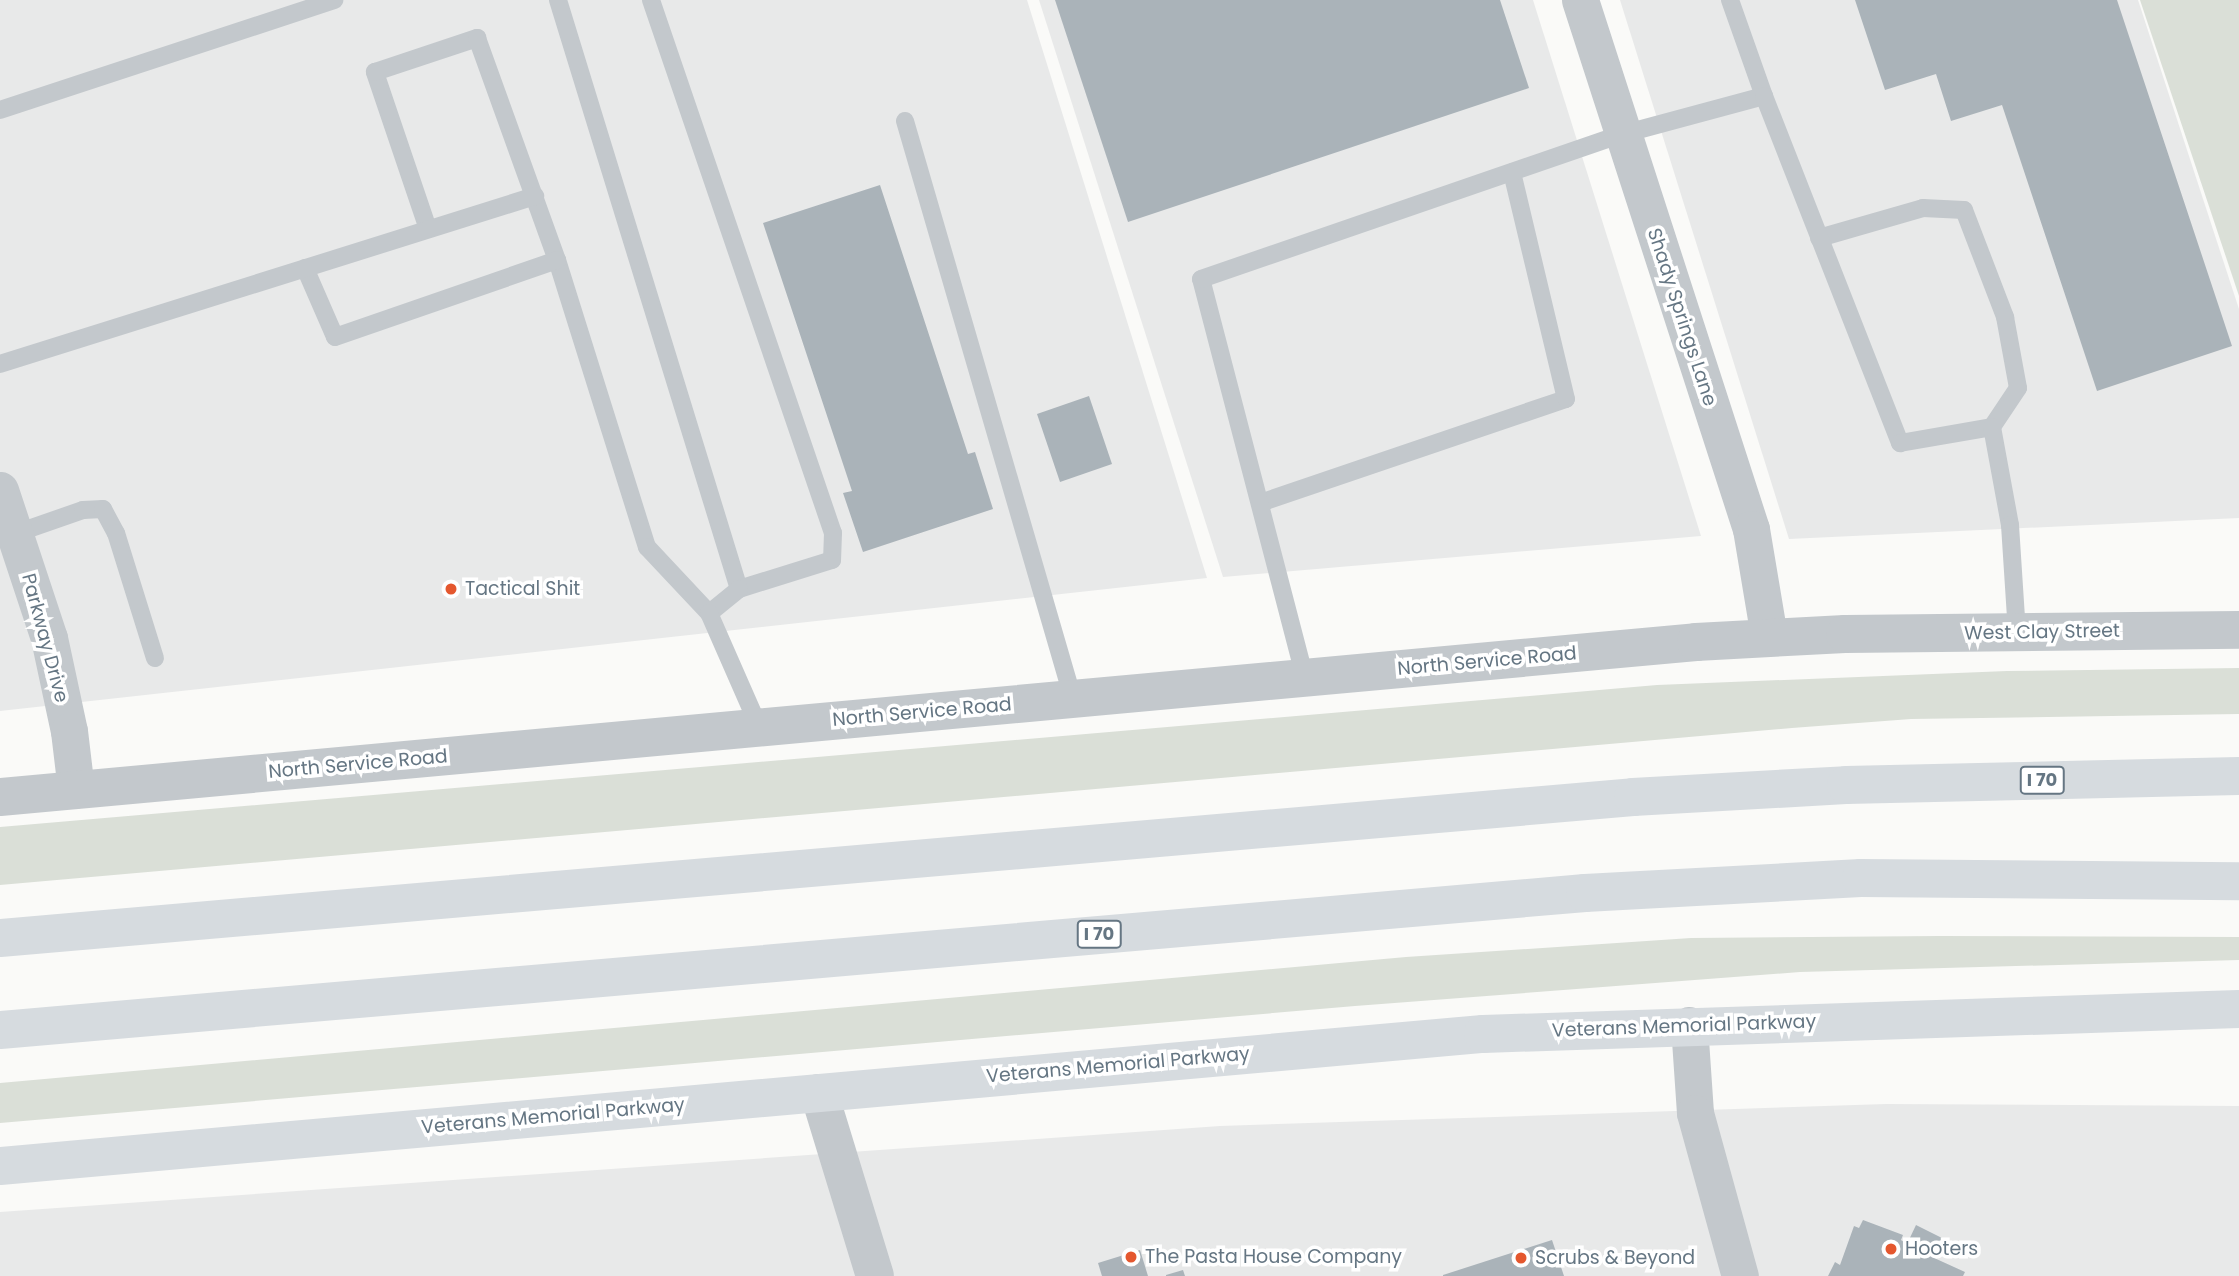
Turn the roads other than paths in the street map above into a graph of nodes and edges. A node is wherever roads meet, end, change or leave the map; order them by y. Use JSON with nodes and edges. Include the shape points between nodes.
{"nodes":[{"id":1,"x":334,"y":0,"type":"edge"},
{"id":2,"x":558,"y":0,"type":"edge"},
{"id":3,"x":651,"y":0,"type":"edge"},
{"id":4,"x":1580,"y":0,"type":"edge"},
{"id":5,"x":1730,"y":0,"type":"edge"},
{"id":6,"x":1764,"y":96,"type":"junction"},
{"id":7,"x":0,"y":110,"type":"edge"},
{"id":8,"x":905,"y":121,"type":"dead end"},
{"id":9,"x":1623,"y":134,"type":"junction"},
{"id":10,"x":1512,"y":172,"type":"junction"},
{"id":11,"x":535,"y":196,"type":"junction"},
{"id":12,"x":428,"y":229,"type":"junction"},
{"id":13,"x":1819,"y":238,"type":"junction"},
{"id":14,"x":557,"y":260,"type":"junction"},
{"id":15,"x":305,"y":268,"type":"junction"},
{"id":16,"x":0,"y":364,"type":"edge"},
{"id":17,"x":1992,"y":427,"type":"junction"},
{"id":18,"x":0,"y":490,"type":"edge"},
{"id":19,"x":1260,"y":503,"type":"junction"},
{"id":20,"x":14,"y":534,"type":"junction"},
{"id":21,"x":739,"y":589,"type":"junction"},
{"id":22,"x":709,"y":613,"type":"junction"},
{"id":23,"x":2239,"y":630,"type":"edge"},
{"id":24,"x":2017,"y":632,"type":"junction"},
{"id":25,"x":1845,"y":634,"type":"joint"},
{"id":26,"x":1769,"y":637,"type":"junction"},
{"id":27,"x":155,"y":658,"type":"dead end"},
{"id":28,"x":1305,"y":677,"type":"junction"},
{"id":29,"x":1073,"y":699,"type":"junction"},
{"id":30,"x":759,"y":727,"type":"junction"},
{"id":31,"x":2239,"y":776,"type":"edge"},
{"id":32,"x":76,"y":790,"type":"junction"},
{"id":33,"x":0,"y":797,"type":"edge"},
{"id":34,"x":2239,"y":881,"type":"edge"},
{"id":35,"x":0,"y":938,"type":"edge"},
{"id":36,"x":2239,"y":1009,"type":"edge"},
{"id":37,"x":1689,"y":1025,"type":"junction"},
{"id":38,"x":0,"y":1030,"type":"edge"},
{"id":39,"x":819,"y":1093,"type":"junction"},
{"id":40,"x":0,"y":1166,"type":"edge"},
{"id":41,"x":875,"y":1276,"type":"edge"},
{"id":42,"x":1740,"y":1276,"type":"edge"}],
"edges":[{"from":1,"to":7,"type":"lane"},
{"from":2,"to":21,"type":"lane"},
{"from":3,"to":21,"type":"lane","via":[[833,533],[832,560]]},
{"from":4,"to":9,"type":"street","name":"Shady Springs Lane"},
{"from":5,"to":6,"type":"lane"},
{"from":6,"to":9,"type":"lane"},
{"from":6,"to":13,"type":"lane"},
{"from":8,"to":29,"type":"lane"},
{"from":9,"to":10,"type":"lane"},
{"from":9,"to":26,"type":"street","name":"Shady Springs Lane","via":[[1751,529]]},
{"from":10,"to":19,"type":"lane","via":[[1566,399]]},
{"from":10,"to":19,"type":"lane","via":[[1201,279]]},
{"from":11,"to":12,"type":"lane"},
{"from":11,"to":12,"type":"lane","via":[[477,38],[375,72]]},
{"from":11,"to":14,"type":"lane"},
{"from":12,"to":15,"type":"lane"},
{"from":13,"to":17,"type":"lane","via":[[1900,443]]},
{"from":13,"to":17,"type":"lane","via":[[1923,208],[1964,210],[2005,317],[2018,388]]},
{"from":14,"to":15,"type":"lane","via":[[335,337]]},
{"from":14,"to":22,"type":"lane","via":[[648,547]]},
{"from":15,"to":16,"type":"lane"},
{"from":17,"to":24,"type":"lane","via":[[2010,525]]},
{"from":18,"to":20,"type":"street","name":"Parkway Drive"},
{"from":19,"to":28,"type":"lane"},
{"from":20,"to":27,"type":"lane","via":[[83,510],[103,509],[116,533]]},
{"from":20,"to":32,"type":"street","name":"Parkway Drive","via":[[49,638]]},
{"from":21,"to":22,"type":"lane"},
{"from":22,"to":30,"type":"lane"},
{"from":23,"to":24,"type":"street","name":"West Clay Street"},
{"from":24,"to":25,"type":"street","name":"West Clay Street"},
{"from":25,"to":26,"type":"street","name":"North Service Road"},
{"from":26,"to":28,"type":"street","name":"North Service Road"},
{"from":28,"to":29,"type":"street","name":"North Service Road"},
{"from":29,"to":30,"type":"street","name":"North Service Road"},
{"from":30,"to":32,"type":"street","name":"North Service Road"},
{"from":31,"to":35,"type":"main road","number":"I 70","via":[[1846,785],[1633,797]]},
{"from":32,"to":33,"type":"street","name":"North Service Road"},
{"from":34,"to":38,"type":"main road","number":"I 70","via":[[1861,878],[1585,893]]},
{"from":36,"to":37,"type":"main road","name":"Veterans Memorial Parkway"},
{"from":37,"to":39,"type":"main road","name":"Veterans Memorial Parkway","via":[[1483,1034]]},
{"from":37,"to":42,"type":"street","via":[[1695,1113]]},
{"from":39,"to":40,"type":"main road","name":"Veterans Memorial Parkway"},
{"from":39,"to":41,"type":"street"}]}
